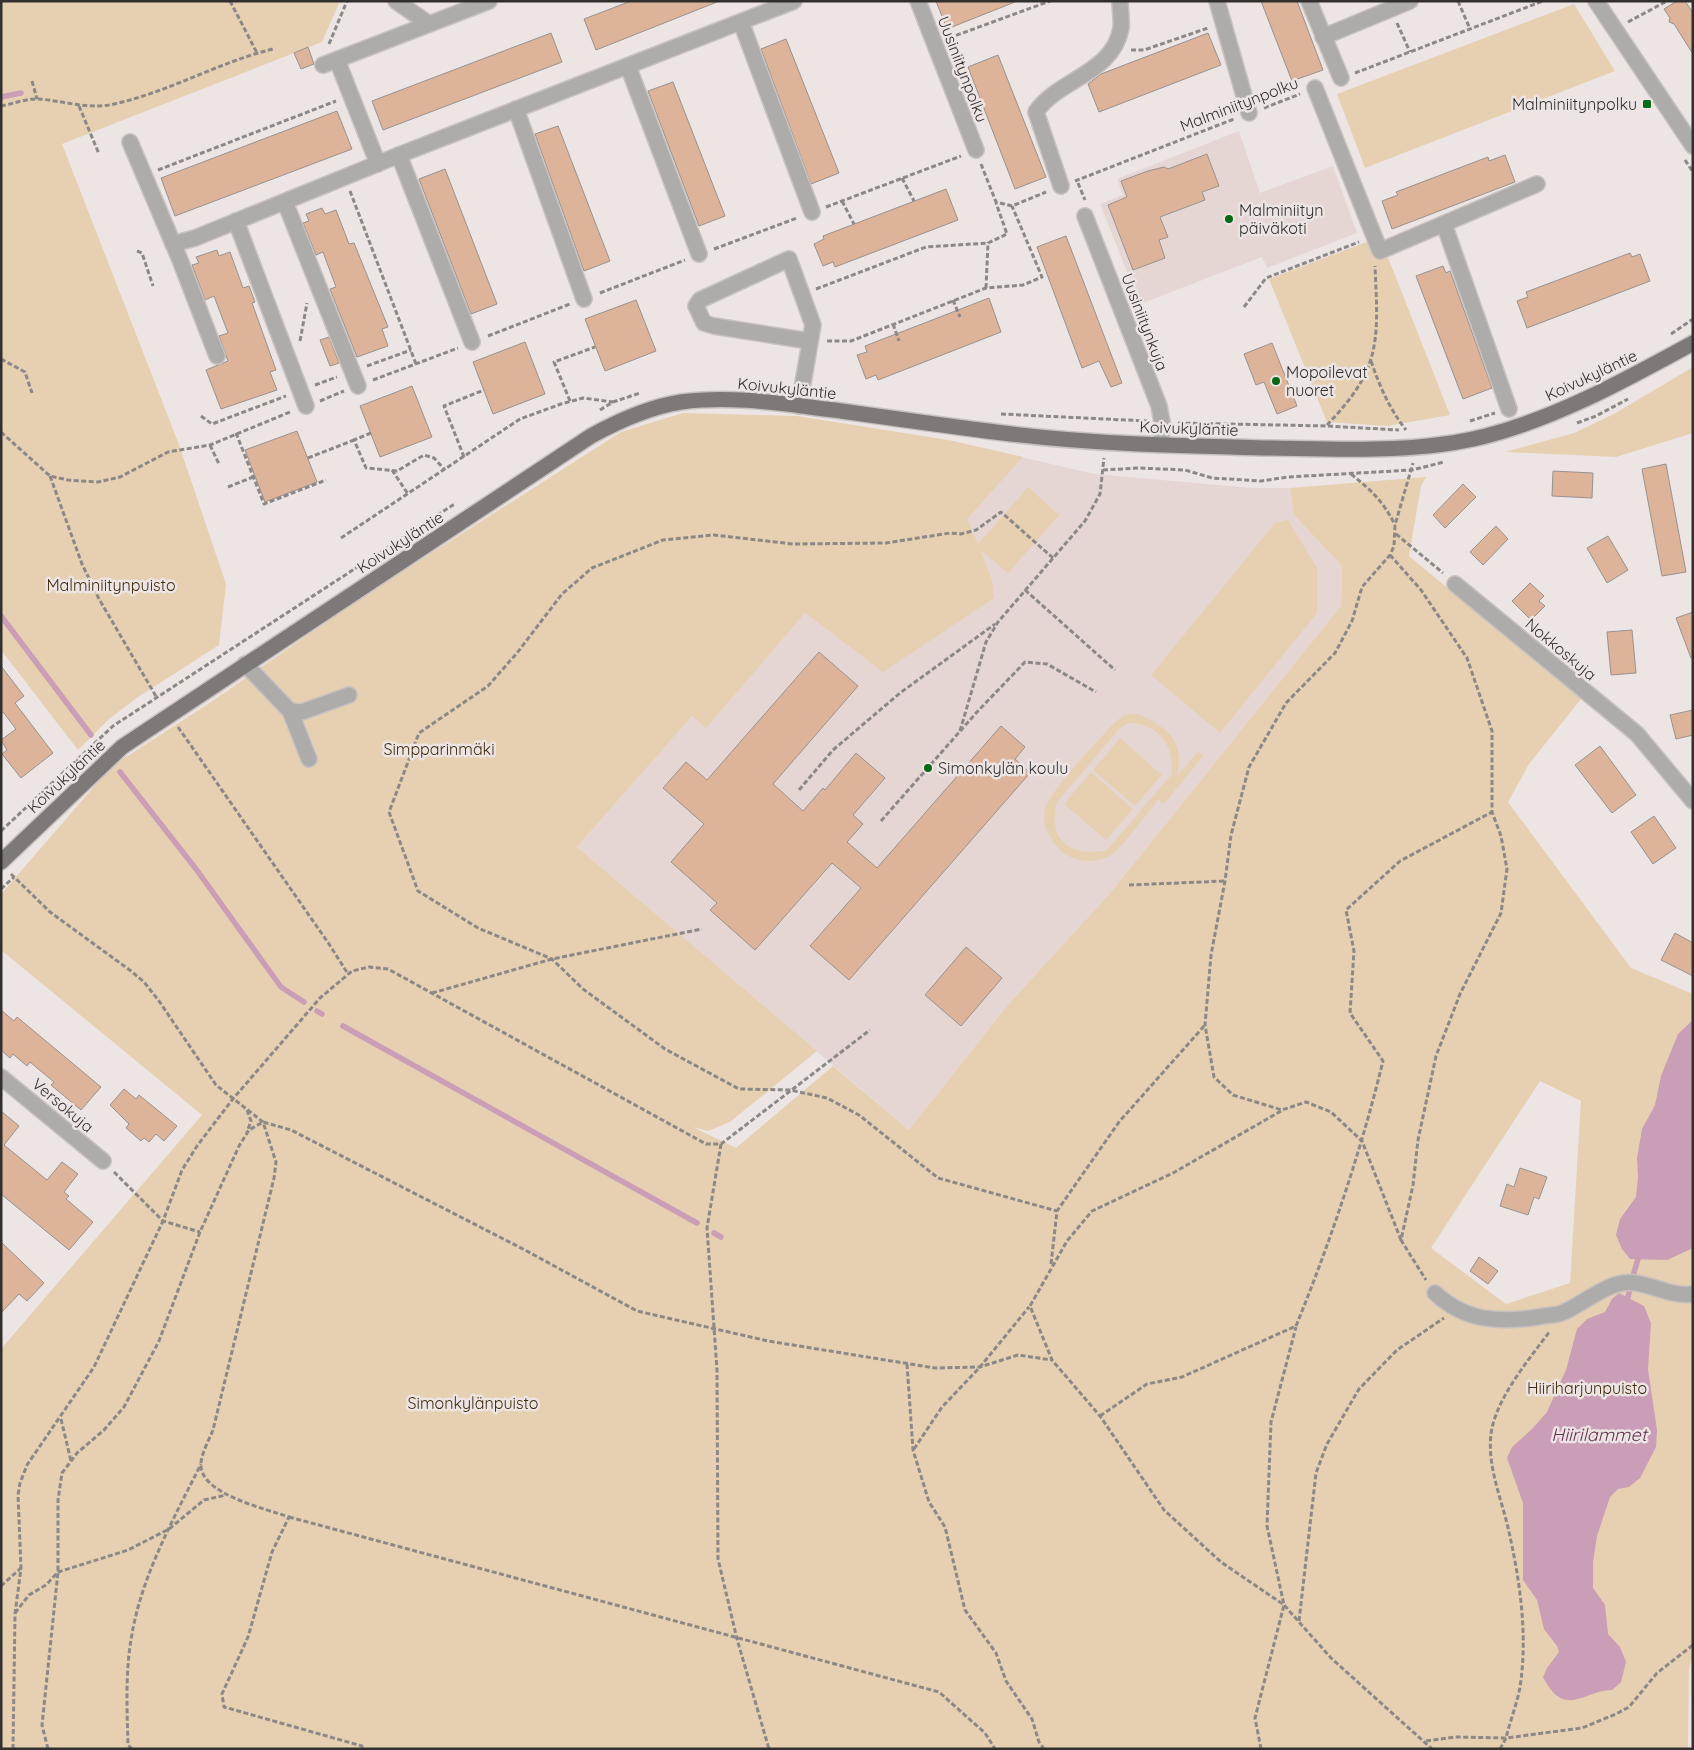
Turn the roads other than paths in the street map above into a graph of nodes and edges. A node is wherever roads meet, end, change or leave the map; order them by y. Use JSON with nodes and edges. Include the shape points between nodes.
{"nodes":[{"id":1,"x":396,"y":1,"type":"edge"},
{"id":2,"x":489,"y":1,"type":"edge"},
{"id":3,"x":794,"y":1,"type":"edge"},
{"id":4,"x":918,"y":1,"type":"edge"},
{"id":5,"x":1120,"y":1,"type":"edge"},
{"id":6,"x":1217,"y":1,"type":"edge"},
{"id":7,"x":1309,"y":1,"type":"edge"},
{"id":8,"x":1410,"y":1,"type":"edge"},
{"id":9,"x":1596,"y":1,"type":"edge"},
{"id":10,"x":741,"y":22,"type":"junction"},
{"id":11,"x":429,"y":24,"type":"junction"},
{"id":12,"x":1323,"y":37,"type":"junction"},
{"id":13,"x":628,"y":66,"type":"junction"},
{"id":14,"x":1341,"y":78,"type":"road end"},
{"id":15,"x":1315,"y":88,"type":"road end"},
{"id":16,"x":516,"y":109,"type":"junction"},
{"id":17,"x":1249,"y":114,"type":"road end"},
{"id":18,"x":130,"y":142,"type":"dead end"},
{"id":19,"x":1693,"y":146,"type":"edge"},
{"id":20,"x":976,"y":150,"type":"road end"},
{"id":21,"x":400,"y":155,"type":"junction"},
{"id":22,"x":378,"y":164,"type":"junction"},
{"id":23,"x":1536,"y":184,"type":"dead end"},
{"id":24,"x":1061,"y":186,"type":"road end"},
{"id":25,"x":285,"y":202,"type":"junction"},
{"id":26,"x":812,"y":212,"type":"dead end"},
{"id":27,"x":1085,"y":216,"type":"road end"},
{"id":28,"x":236,"y":221,"type":"junction"},
{"id":29,"x":1444,"y":224,"type":"junction"},
{"id":30,"x":173,"y":244,"type":"junction"},
{"id":31,"x":700,"y":254,"type":"dead end"},
{"id":32,"x":584,"y":299,"type":"dead end"},
{"id":33,"x":809,"y":341,"type":"junction"},
{"id":34,"x":472,"y":342,"type":"dead end"},
{"id":35,"x":1693,"y":343,"type":"edge"},
{"id":36,"x":217,"y":356,"type":"dead end"},
{"id":37,"x":358,"y":386,"type":"dead end"},
{"id":38,"x":306,"y":406,"type":"dead end"},
{"id":39,"x":799,"y":406,"type":"junction"},
{"id":40,"x":1509,"y":409,"type":"road end"},
{"id":41,"x":1161,"y":444,"type":"junction"},
{"id":42,"x":1455,"y":584,"type":"road end"},
{"id":43,"x":245,"y":664,"type":"junction"},
{"id":44,"x":349,"y":694,"type":"dead end"},
{"id":45,"x":290,"y":711,"type":"junction"},
{"id":46,"x":309,"y":759,"type":"dead end"},
{"id":47,"x":1693,"y":802,"type":"edge"},
{"id":48,"x":1,"y":862,"type":"edge"},
{"id":49,"x":1,"y":1077,"type":"edge"},
{"id":50,"x":103,"y":1161,"type":"road end"},
{"id":51,"x":1435,"y":1292,"type":"road end"},
{"id":52,"x":1693,"y":1294,"type":"edge"}],
"edges":[{"from":1,"to":11,"type":"street"},
{"from":2,"to":11,"type":"street"},
{"from":3,"to":10,"type":"street"},
{"from":4,"to":20,"type":"street","name":"Uusiniitynpolku"},
{"from":5,"to":24,"type":"street","via":[[1121,28],[1112,49],[1100,64],[1044,100],[1036,112]]},
{"from":6,"to":17,"type":"street"},
{"from":7,"to":12,"type":"street"},
{"from":8,"to":12,"type":"street"},
{"from":9,"to":19,"type":"street"},
{"from":10,"to":13,"type":"street"},
{"from":10,"to":26,"type":"street"},
{"from":11,"to":22,"type":"street","via":[[329,58],[351,95]]},
{"from":12,"to":14,"type":"street"},
{"from":13,"to":16,"type":"street"},
{"from":13,"to":31,"type":"street"},
{"from":15,"to":29,"type":"street","via":[[1380,251]]},
{"from":16,"to":21,"type":"street"},
{"from":16,"to":32,"type":"street"},
{"from":18,"to":30,"type":"street"},
{"from":21,"to":22,"type":"street"},
{"from":21,"to":34,"type":"street"},
{"from":22,"to":25,"type":"street"},
{"from":23,"to":29,"type":"street"},
{"from":25,"to":28,"type":"street"},
{"from":25,"to":37,"type":"street"},
{"from":27,"to":41,"type":"street","name":"Uusiniitynkuja","via":[[1159,406]]},
{"from":28,"to":30,"type":"street"},
{"from":28,"to":38,"type":"street"},
{"from":29,"to":40,"type":"street"},
{"from":30,"to":36,"type":"street"},
{"from":33,"to":33,"type":"street","via":[[813,325],[789,259],[700,300],[696,306],[704,323]]},
{"from":33,"to":39,"type":"street"},
{"from":35,"to":41,"type":"main road","name":"Koivukyläntie","via":[[1572,405],[1528,423],[1483,436],[1413,447],[1298,449]]},
{"from":39,"to":41,"type":"main road","name":"Koivukyläntie","via":[[1007,433]]},
{"from":39,"to":43,"type":"main road","name":"Koivukyläntie","via":[[732,399],[705,400],[663,406],[616,422]]},
{"from":42,"to":47,"type":"street","name":"Nokkoskuja","via":[[1637,734]]},
{"from":43,"to":45,"type":"street"},
{"from":43,"to":48,"type":"main road","name":"Koivukyläntie","via":[[122,747]]},
{"from":44,"to":45,"type":"street","via":[[302,712]]},
{"from":45,"to":46,"type":"street"},
{"from":49,"to":50,"type":"street","name":"Versokuja"},
{"from":51,"to":52,"type":"street","via":[[1446,1303],[1472,1316],[1507,1321],[1564,1312],[1618,1283]]}]}
